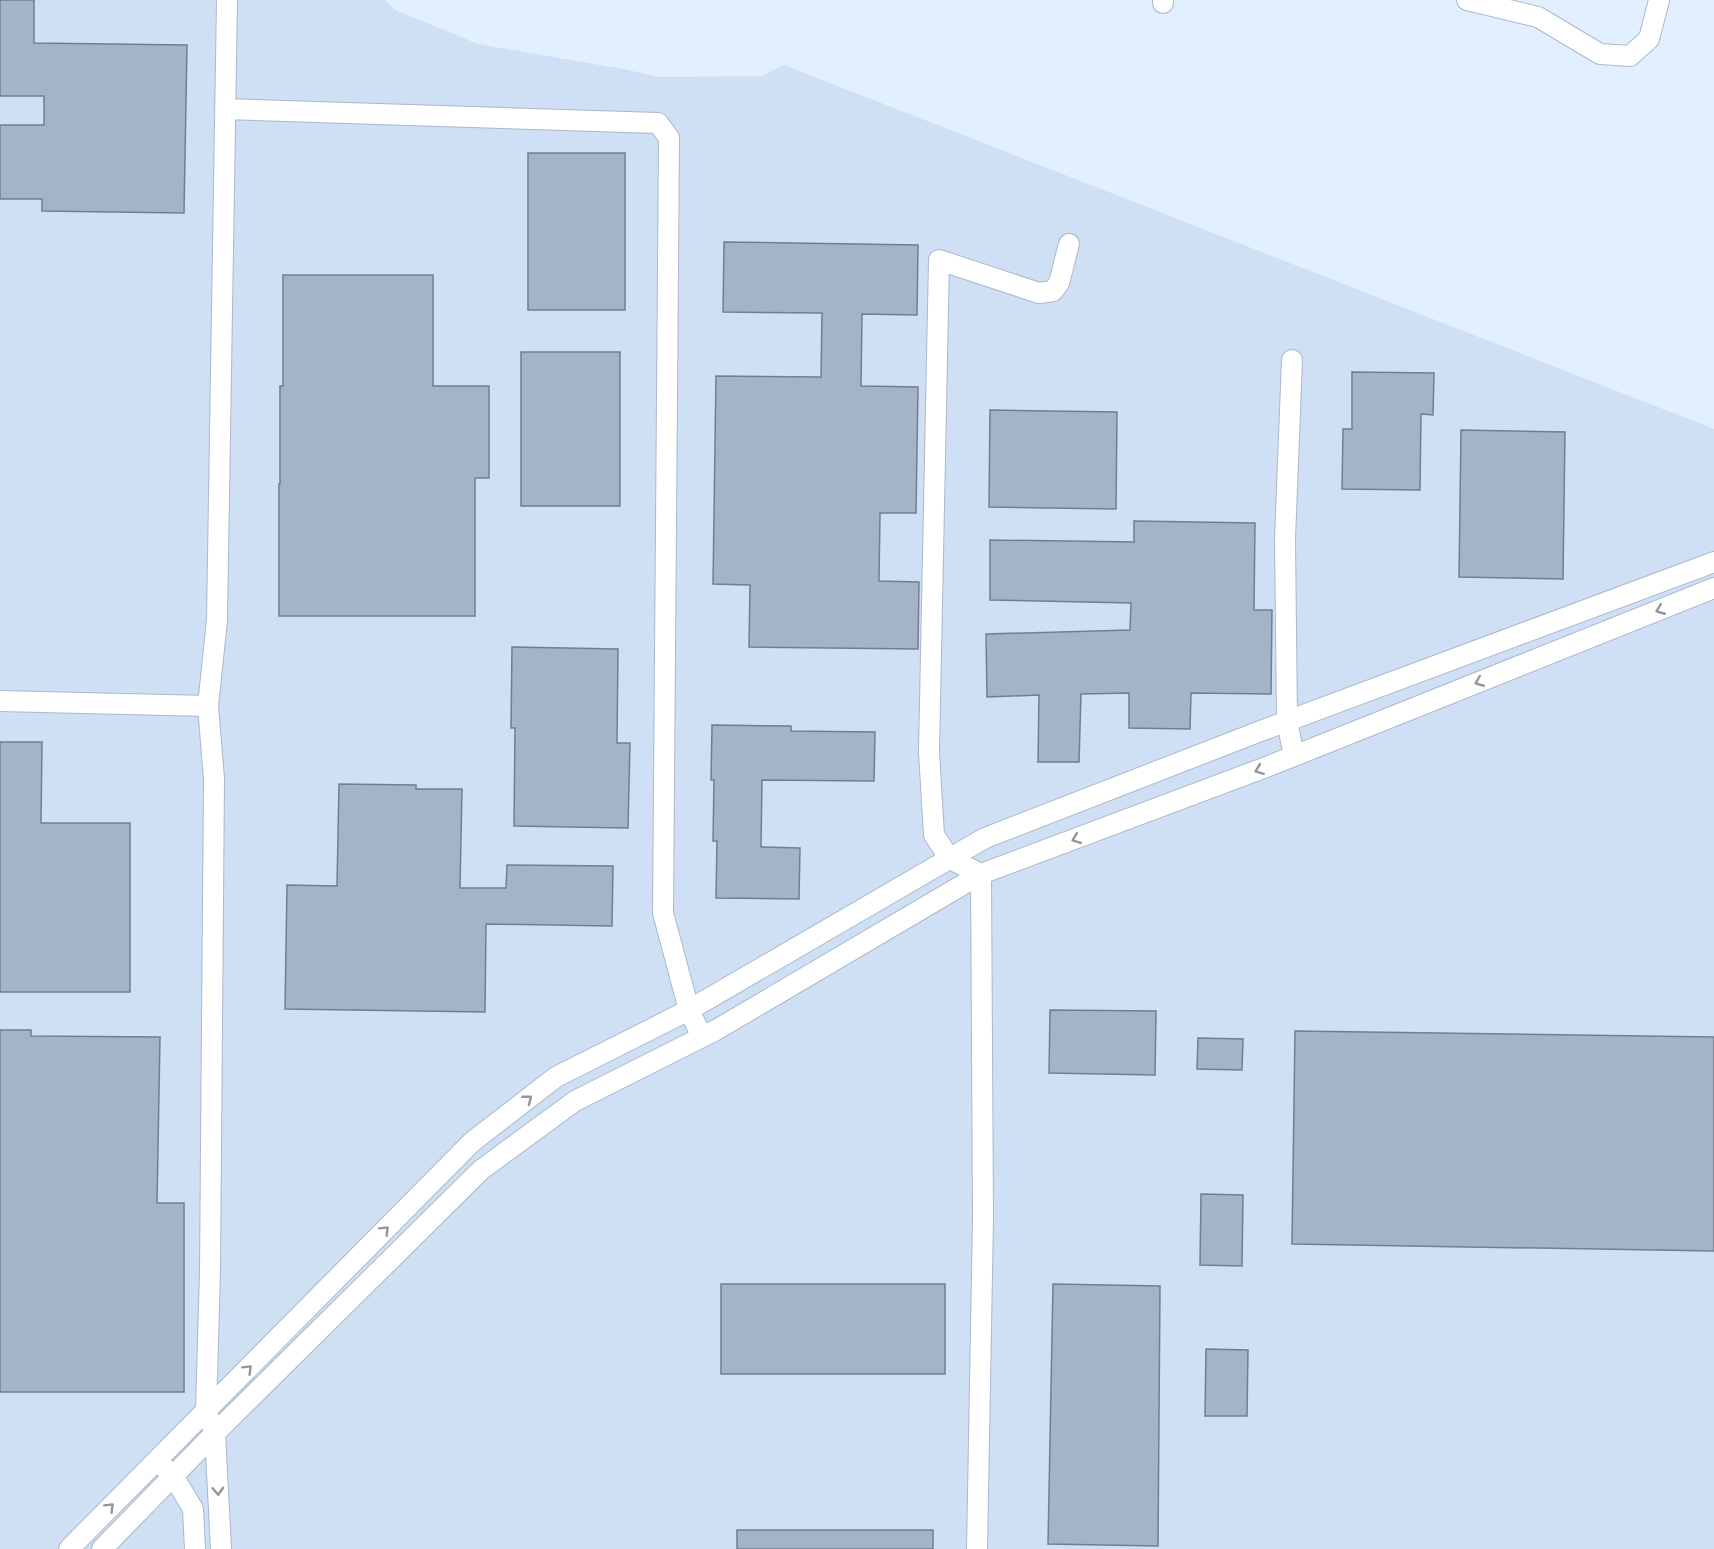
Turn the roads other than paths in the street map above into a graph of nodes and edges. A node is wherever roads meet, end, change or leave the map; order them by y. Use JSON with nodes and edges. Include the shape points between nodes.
{"nodes":[{"id":1,"x":227,"y":0,"type":"edge"},
{"id":2,"x":1467,"y":0,"type":"edge"},
{"id":3,"x":1659,"y":0,"type":"edge"},
{"id":4,"x":225,"y":109,"type":"junction"},
{"id":5,"x":1069,"y":244,"type":"dead end"},
{"id":6,"x":1292,"y":360,"type":"dead end"},
{"id":7,"x":1714,"y":562,"type":"edge"},
{"id":8,"x":1713,"y":591,"type":"edge"},
{"id":9,"x":0,"y":701,"type":"edge"},
{"id":10,"x":208,"y":705,"type":"junction"},
{"id":11,"x":1287,"y":721,"type":"junction"},
{"id":12,"x":1294,"y":756,"type":"junction"},
{"id":13,"x":950,"y":859,"type":"junction"},
{"id":14,"x":981,"y":874,"type":"junction"},
{"id":15,"x":689,"y":1010,"type":"junction"},
{"id":16,"x":702,"y":1037,"type":"junction"},
{"id":17,"x":206,"y":1411,"type":"junction"},
{"id":18,"x":215,"y":1433,"type":"junction"},
{"id":19,"x":157,"y":1460,"type":"junction"},
{"id":20,"x":174,"y":1477,"type":"junction"},
{"id":21,"x":69,"y":1549,"type":"edge"},
{"id":22,"x":102,"y":1549,"type":"edge"},
{"id":23,"x":195,"y":1549,"type":"edge"},
{"id":24,"x":221,"y":1549,"type":"edge"},
{"id":25,"x":977,"y":1549,"type":"edge"}],
"edges":[{"from":1,"to":4,"type":"street"},
{"from":2,"to":3,"type":"street","via":[[1538,17],[1600,54],[1630,56],[1649,39]]},
{"from":4,"to":10,"type":"street","via":[[217,620]]},
{"from":4,"to":15,"type":"street","via":[[658,123],[669,138],[663,913]]},
{"from":5,"to":13,"type":"street","via":[[1059,283],[1053,291],[1039,292],[939,260],[929,752],[934,835]]},
{"from":6,"to":11,"type":"street","via":[[1285,539]]},
{"from":7,"to":11,"type":"street"},
{"from":8,"to":12,"type":"street","one_way":true},
{"from":9,"to":10,"type":"street"},
{"from":10,"to":17,"type":"street","via":[[214,779]]},
{"from":11,"to":12,"type":"street"},
{"from":11,"to":13,"type":"street","via":[[985,838]]},
{"from":12,"to":14,"type":"street","one_way":true},
{"from":13,"to":14,"type":"street"},
{"from":13,"to":15,"type":"street"},
{"from":14,"to":16,"type":"street"},
{"from":14,"to":25,"type":"street","via":[[983,1218]]},
{"from":15,"to":16,"type":"street"},
{"from":17,"to":15,"type":"street","one_way":true,"via":[[472,1142],[556,1077]]},
{"from":16,"to":18,"type":"street","via":[[575,1101],[481,1170]]},
{"from":17,"to":18,"type":"street"},
{"from":17,"to":19,"type":"street"},
{"from":18,"to":20,"type":"street"},
{"from":18,"to":24,"type":"street","one_way":true},
{"from":19,"to":20,"type":"street"},
{"from":21,"to":19,"type":"street","one_way":true},
{"from":20,"to":22,"type":"street"},
{"from":20,"to":23,"type":"street","via":[[194,1509]]}]}
